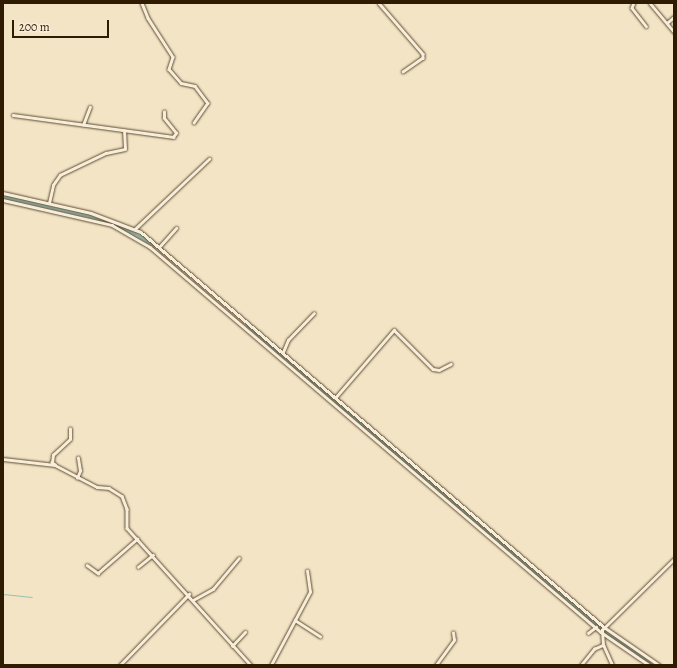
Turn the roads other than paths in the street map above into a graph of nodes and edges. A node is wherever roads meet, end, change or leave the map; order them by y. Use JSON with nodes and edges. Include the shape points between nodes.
{"nodes":[{"id":1,"x":142,"y":3,"type":"edge"},
{"id":2,"x":379,"y":3,"type":"edge"},
{"id":3,"x":634,"y":3,"type":"edge"},
{"id":4,"x":650,"y":3,"type":"edge"},
{"id":5,"x":674,"y":17,"type":"edge"},
{"id":6,"x":667,"y":23,"type":"junction"},
{"id":7,"x":646,"y":26,"type":"dead end"},
{"id":8,"x":674,"y":32,"type":"edge"},
{"id":9,"x":403,"y":72,"type":"dead end"},
{"id":10,"x":90,"y":107,"type":"dead end"},
{"id":11,"x":164,"y":112,"type":"dead end"},
{"id":12,"x":13,"y":115,"type":"dead end"},
{"id":13,"x":194,"y":123,"type":"dead end"},
{"id":14,"x":83,"y":126,"type":"junction"},
{"id":15,"x":124,"y":131,"type":"junction"},
{"id":16,"x":209,"y":159,"type":"dead end"},
{"id":17,"x":3,"y":193,"type":"edge"},
{"id":18,"x":3,"y":200,"type":"edge"},
{"id":19,"x":49,"y":203,"type":"junction"},
{"id":20,"x":176,"y":228,"type":"dead end"},
{"id":21,"x":135,"y":229,"type":"junction"},
{"id":22,"x":160,"y":246,"type":"junction"},
{"id":23,"x":314,"y":313,"type":"dead end"},
{"id":24,"x":283,"y":352,"type":"junction"},
{"id":25,"x":451,"y":364,"type":"dead end"},
{"id":26,"x":335,"y":398,"type":"junction"},
{"id":27,"x":70,"y":429,"type":"dead end"},
{"id":28,"x":78,"y":458,"type":"dead end"},
{"id":29,"x":3,"y":459,"type":"edge"},
{"id":30,"x":55,"y":466,"type":"junction"},
{"id":31,"x":77,"y":478,"type":"junction"},
{"id":32,"x":137,"y":539,"type":"junction"},
{"id":33,"x":153,"y":555,"type":"junction"},
{"id":34,"x":239,"y":558,"type":"dead end"},
{"id":35,"x":674,"y":559,"type":"edge"},
{"id":36,"x":87,"y":564,"type":"dead end"},
{"id":37,"x":138,"y":567,"type":"dead end"},
{"id":38,"x":307,"y":571,"type":"dead end"},
{"id":39,"x":189,"y":594,"type":"junction"},
{"id":40,"x":193,"y":600,"type":"junction"},
{"id":41,"x":295,"y":620,"type":"junction"},
{"id":42,"x":596,"y":627,"type":"junction"},
{"id":43,"x":603,"y":629,"type":"junction"},
{"id":44,"x":245,"y":632,"type":"dead end"},
{"id":45,"x":454,"y":633,"type":"dead end"},
{"id":46,"x":588,"y":633,"type":"dead end"},
{"id":47,"x":320,"y":636,"type":"dead end"},
{"id":48,"x":603,"y":645,"type":"junction"},
{"id":49,"x":232,"y":646,"type":"junction"},
{"id":50,"x":120,"y":665,"type":"edge"},
{"id":51,"x":251,"y":665,"type":"edge"},
{"id":52,"x":271,"y":665,"type":"edge"},
{"id":53,"x":436,"y":665,"type":"edge"},
{"id":54,"x":580,"y":665,"type":"edge"},
{"id":55,"x":612,"y":665,"type":"edge"},
{"id":56,"x":649,"y":665,"type":"edge"},
{"id":57,"x":659,"y":665,"type":"edge"}],
"edges":[{"from":1,"to":13,"type":"street","via":[[148,18],[173,56],[169,69],[181,83],[195,86],[208,103]]},
{"from":2,"to":9,"type":"street","via":[[423,54],[423,58]]},
{"from":3,"to":7,"type":"street","via":[[632,8]]},
{"from":4,"to":6,"type":"street"},
{"from":5,"to":6,"type":"street"},
{"from":6,"to":8,"type":"street"},
{"from":10,"to":14,"type":"street"},
{"from":11,"to":15,"type":"street","via":[[164,118],[176,133],[173,137]]},
{"from":12,"to":14,"type":"street"},
{"from":14,"to":15,"type":"street"},
{"from":15,"to":19,"type":"street","via":[[125,149],[106,153],[60,175],[53,185]]},
{"from":16,"to":21,"type":"street"},
{"from":17,"to":19,"type":"street"},
{"from":18,"to":42,"type":"street","via":[[112,225],[150,247]]},
{"from":19,"to":21,"type":"street","via":[[118,221]]},
{"from":20,"to":22,"type":"street"},
{"from":21,"to":22,"type":"street"},
{"from":22,"to":24,"type":"street"},
{"from":23,"to":24,"type":"street","via":[[288,340]]},
{"from":24,"to":26,"type":"street"},
{"from":25,"to":26,"type":"street","via":[[439,370],[433,369],[394,330]]},
{"from":26,"to":43,"type":"street"},
{"from":27,"to":30,"type":"street","via":[[70,439],[53,455],[52,462]]},
{"from":28,"to":31,"type":"street"},
{"from":29,"to":30,"type":"street"},
{"from":30,"to":31,"type":"street"},
{"from":31,"to":32,"type":"street","via":[[98,487],[109,488],[122,496],[127,509],[127,528]]},
{"from":32,"to":33,"type":"street"},
{"from":32,"to":36,"type":"street","via":[[98,573]]},
{"from":33,"to":37,"type":"street"},
{"from":33,"to":39,"type":"street"},
{"from":34,"to":40,"type":"street","via":[[213,589]]},
{"from":35,"to":43,"type":"street"},
{"from":38,"to":41,"type":"street","via":[[310,592]]},
{"from":39,"to":40,"type":"street"},
{"from":39,"to":50,"type":"street"},
{"from":40,"to":49,"type":"street"},
{"from":41,"to":47,"type":"street"},
{"from":41,"to":52,"type":"street"},
{"from":42,"to":43,"type":"street"},
{"from":42,"to":46,"type":"street"},
{"from":43,"to":48,"type":"street"},
{"from":43,"to":56,"type":"street"},
{"from":43,"to":57,"type":"street"},
{"from":44,"to":49,"type":"street"},
{"from":45,"to":53,"type":"street","via":[[454,640]]},
{"from":48,"to":54,"type":"street","via":[[594,649]]},
{"from":48,"to":55,"type":"street"},
{"from":49,"to":51,"type":"street"}]}
